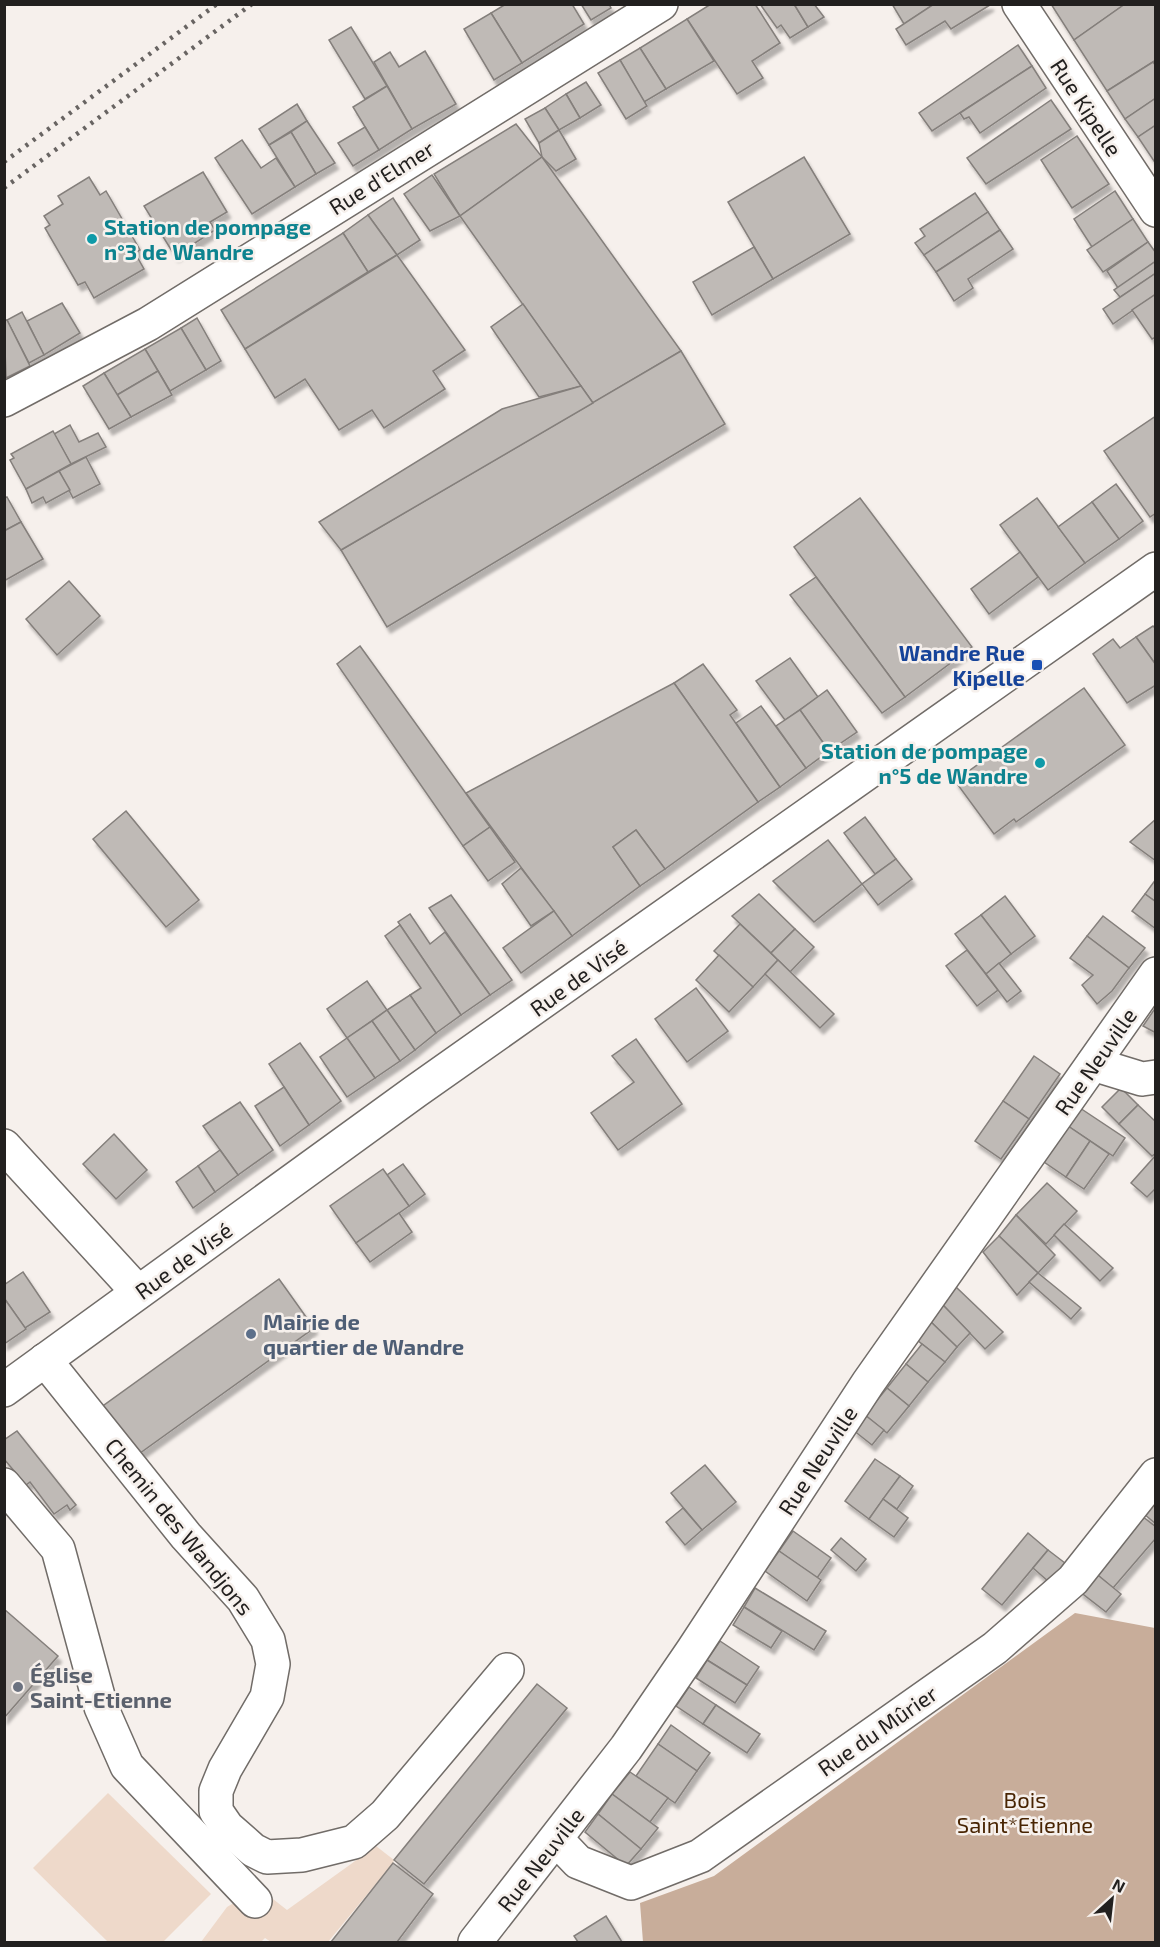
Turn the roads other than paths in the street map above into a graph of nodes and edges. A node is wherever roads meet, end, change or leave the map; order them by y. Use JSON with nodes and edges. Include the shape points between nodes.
{"nodes":[{"id":1,"x":661,"y":4,"type":"edge"},
{"id":2,"x":1019,"y":4,"type":"edge"},
{"id":3,"x":1155,"y":210,"type":"edge"},
{"id":4,"x":4,"y":400,"type":"edge"},
{"id":5,"x":1155,"y":569,"type":"edge"},
{"id":6,"x":1155,"y":974,"type":"edge"},
{"id":7,"x":1093,"y":1064,"type":"junction"},
{"id":8,"x":1155,"y":1077,"type":"edge"},
{"id":9,"x":4,"y":1146,"type":"edge"},
{"id":10,"x":138,"y":1292,"type":"junction"},
{"id":11,"x":45,"y":1360,"type":"junction"},
{"id":12,"x":4,"y":1390,"type":"edge"},
{"id":13,"x":1155,"y":1475,"type":"edge"},
{"id":14,"x":4,"y":1485,"type":"edge"},
{"id":15,"x":507,"y":1670,"type":"dead end"},
{"id":16,"x":556,"y":1839,"type":"junction"},
{"id":17,"x":255,"y":1901,"type":"dead end"},
{"id":18,"x":475,"y":1942,"type":"edge"}],
"edges":[{"from":1,"to":4,"type":"street","name":"Rue d'Elmer","via":[[148,324]]},
{"from":2,"to":3,"type":"street","name":"Rue Kipelle"},
{"from":5,"to":10,"type":"street","name":"Rue de Visé"},
{"from":6,"to":7,"type":"street","name":"Rue Neuville"},
{"from":7,"to":8,"type":"street","via":[[1142,1079]]},
{"from":7,"to":16,"type":"street","name":"Rue Neuville","via":[[868,1383],[626,1748]]},
{"from":9,"to":10,"type":"street"},
{"from":10,"to":11,"type":"street","name":"Rue de Visé"},
{"from":11,"to":12,"type":"street","name":"Rue de Visé"},
{"from":11,"to":15,"type":"street","name":"Chemin des Wandjons","via":[[186,1536],[243,1599],[268,1640],[273,1664],[267,1697],[216,1791],[216,1811],[227,1827],[253,1850],[267,1857],[302,1855],[354,1842],[385,1815]]},
{"from":13,"to":16,"type":"street","name":"Rue du Mûrier","via":[[1073,1580],[995,1648],[700,1856],[631,1883],[578,1862]]},
{"from":14,"to":17,"type":"street","via":[[58,1549],[101,1707],[127,1766]]},
{"from":16,"to":18,"type":"street","name":"Rue Neuville"}]}
